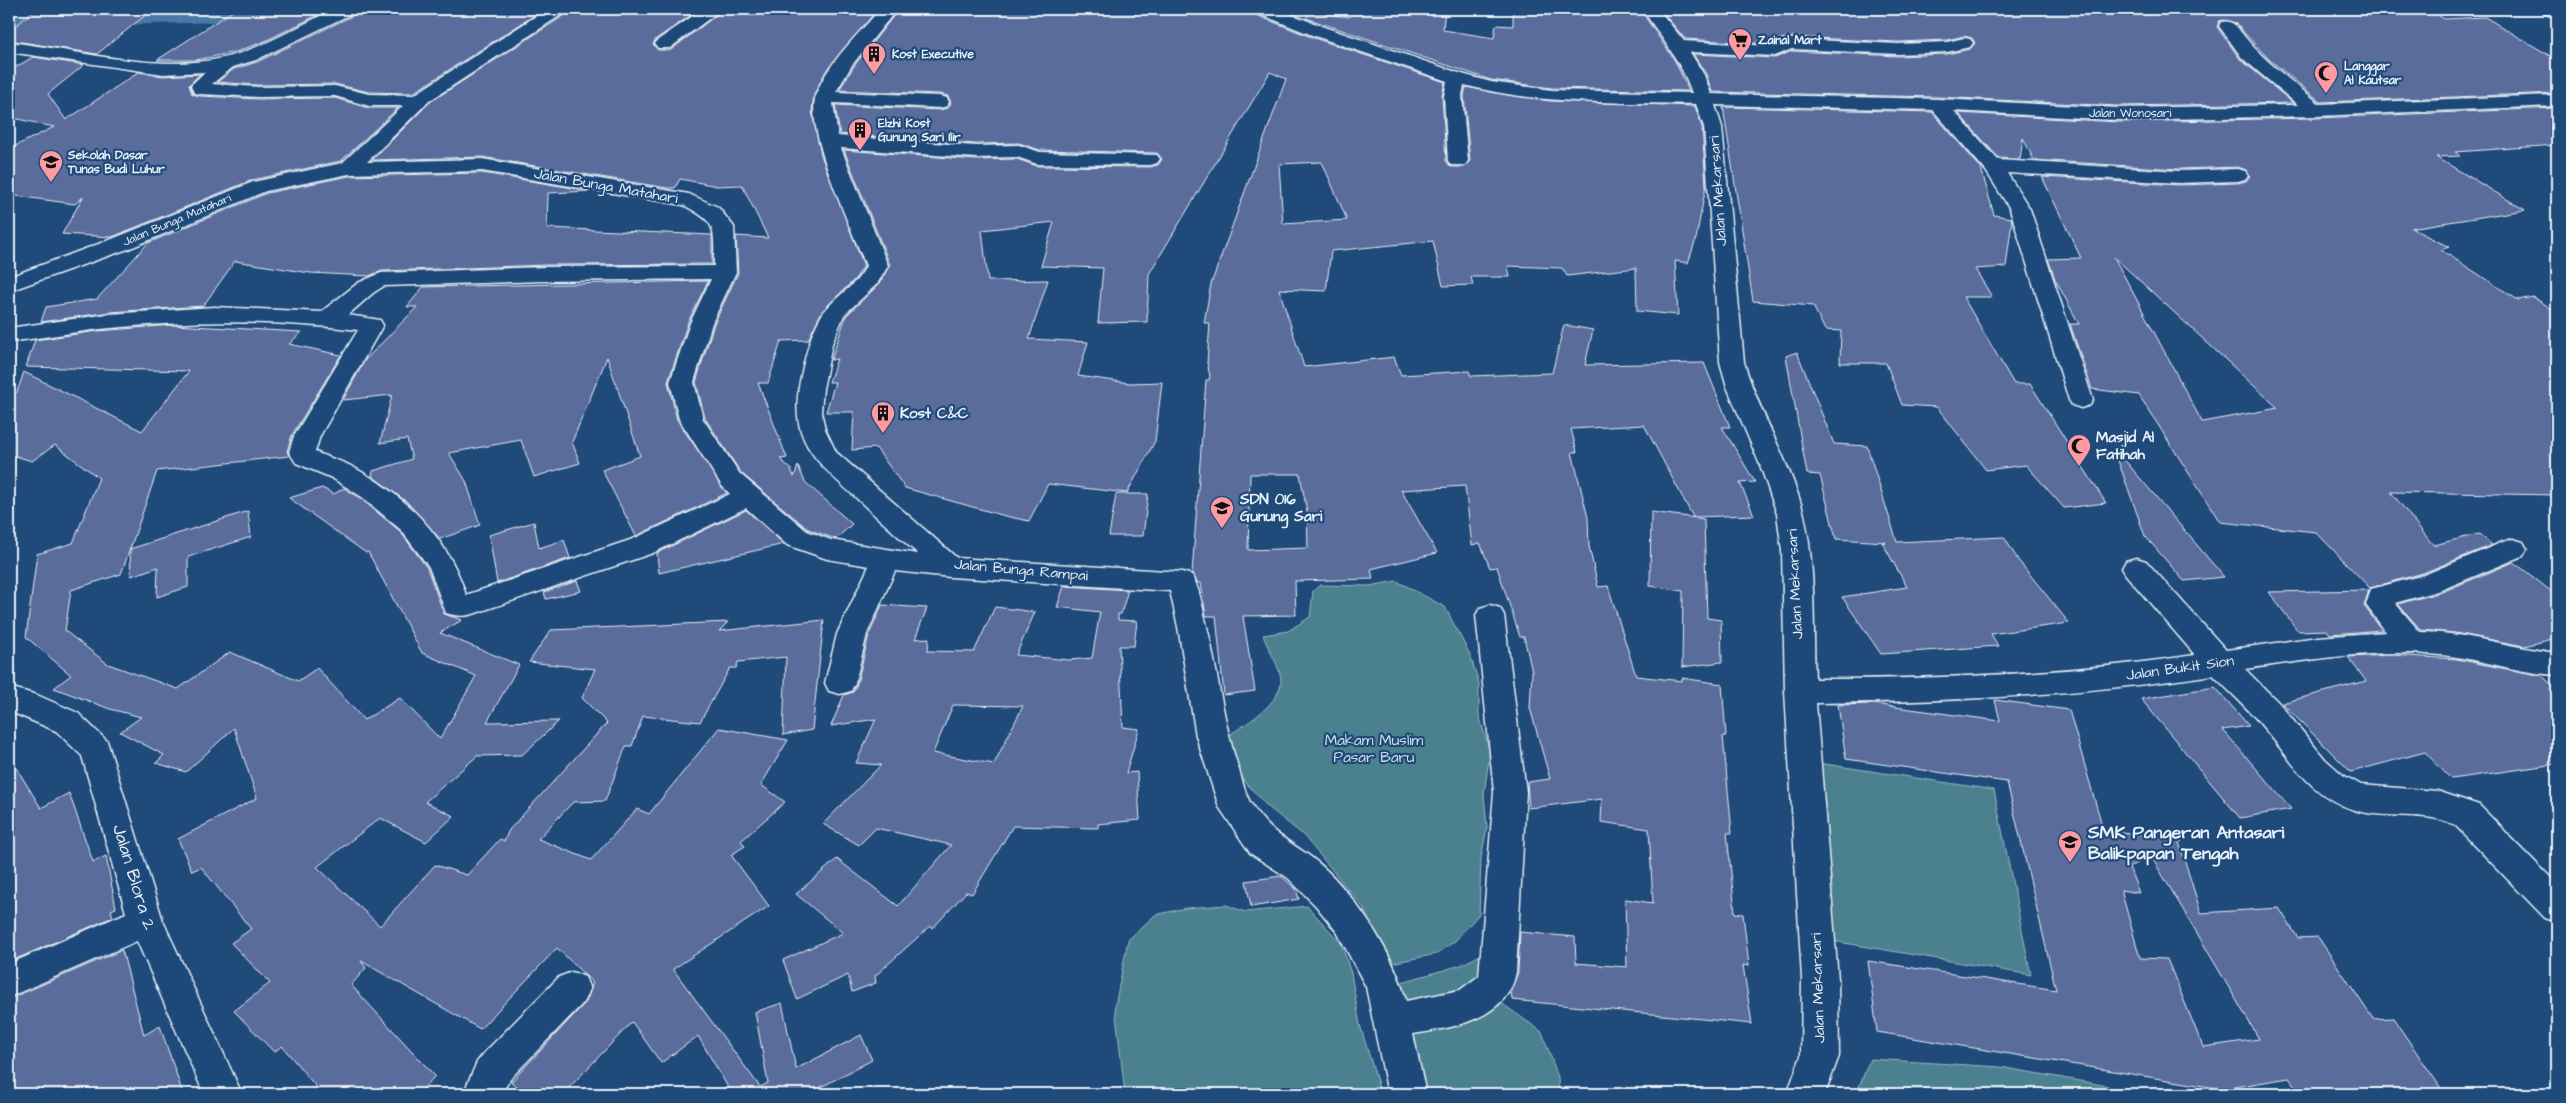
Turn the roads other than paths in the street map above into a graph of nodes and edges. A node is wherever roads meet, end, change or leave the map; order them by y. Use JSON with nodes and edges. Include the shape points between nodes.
{"nodes":[{"id":1,"x":347,"y":9,"type":"edge"},
{"id":2,"x":558,"y":9,"type":"edge"},
{"id":3,"x":714,"y":9,"type":"edge"},
{"id":4,"x":889,"y":9,"type":"edge"},
{"id":5,"x":1263,"y":9,"type":"edge"},
{"id":6,"x":1650,"y":9,"type":"edge"},
{"id":7,"x":2550,"y":9,"type":"edge"},
{"id":8,"x":2557,"y":13,"type":"edge"},
{"id":9,"x":2227,"y":26,"type":"dead end"},
{"id":10,"x":1964,"y":43,"type":"dead end"},
{"id":11,"x":664,"y":44,"type":"dead end"},
{"id":12,"x":1679,"y":46,"type":"junction"},
{"id":13,"x":9,"y":47,"type":"edge"},
{"id":14,"x":227,"y":63,"type":"junction"},
{"id":15,"x":1456,"y":78,"type":"junction"},
{"id":16,"x":824,"y":97,"type":"junction"},
{"id":17,"x":1702,"y":98,"type":"junction"},
{"id":18,"x":2557,"y":100,"type":"edge"},
{"id":19,"x":418,"y":101,"type":"junction"},
{"id":20,"x":940,"y":102,"type":"dead end"},
{"id":21,"x":1938,"y":105,"type":"junction"},
{"id":22,"x":2316,"y":110,"type":"junction"},
{"id":23,"x":830,"y":141,"type":"junction"},
{"id":24,"x":1150,"y":159,"type":"dead end"},
{"id":25,"x":1458,"y":161,"type":"dead end"},
{"id":26,"x":1992,"y":166,"type":"junction"},
{"id":27,"x":349,"y":168,"type":"junction"},
{"id":28,"x":2238,"y":175,"type":"dead end"},
{"id":29,"x":725,"y":272,"type":"junction"},
{"id":30,"x":9,"y":284,"type":"edge"},
{"id":31,"x":324,"y":319,"type":"junction"},
{"id":32,"x":9,"y":336,"type":"edge"},
{"id":33,"x":2081,"y":400,"type":"dead end"},
{"id":34,"x":748,"y":496,"type":"junction"},
{"id":35,"x":2514,"y":549,"type":"dead end"},
{"id":36,"x":886,"y":560,"type":"junction"},
{"id":37,"x":950,"y":567,"type":"junction"},
{"id":38,"x":2136,"y":568,"type":"dead end"},
{"id":39,"x":1490,"y":615,"type":"dead end"},
{"id":40,"x":2412,"y":643,"type":"junction"},
{"id":41,"x":2220,"y":662,"type":"junction"},
{"id":42,"x":2552,"y":668,"type":"edge"},
{"id":43,"x":840,"y":683,"type":"dead end"},
{"id":44,"x":1800,"y":691,"type":"junction"},
{"id":45,"x":9,"y":699,"type":"edge"},
{"id":46,"x":2557,"y":907,"type":"edge"},
{"id":47,"x":146,"y":921,"type":"junction"},
{"id":48,"x":9,"y":981,"type":"edge"},
{"id":49,"x":572,"y":989,"type":"dead end"},
{"id":50,"x":1392,"y":1020,"type":"junction"},
{"id":51,"x":223,"y":1094,"type":"edge"},
{"id":52,"x":482,"y":1094,"type":"edge"},
{"id":53,"x":1407,"y":1094,"type":"edge"},
{"id":54,"x":1806,"y":1094,"type":"edge"}],
"edges":[{"from":1,"to":14,"type":"street","via":[[250,56]]},
{"from":2,"to":19,"type":"street"},
{"from":3,"to":11,"type":"street"},
{"from":4,"to":16,"type":"street","via":[[834,78]]},
{"from":5,"to":15,"type":"street","name":"Jalan Wonosari"},
{"from":6,"to":12,"type":"street","name":"Jalan Mekarsari"},
{"from":7,"to":8,"type":"street"},
{"from":9,"to":22,"type":"street","via":[[2248,54]]},
{"from":10,"to":12,"type":"street","via":[[1898,49],[1792,44],[1775,51]]},
{"from":12,"to":17,"type":"street","name":"Jalan Mekarsari","via":[[1695,75]]},
{"from":13,"to":14,"type":"street","via":[[163,69],[191,69]]},
{"from":14,"to":19,"type":"street","via":[[202,83],[200,89],[335,91],[369,100]]},
{"from":15,"to":17,"type":"street","name":"Jalan Wonosari","via":[[1491,87],[1552,95]]},
{"from":15,"to":25,"type":"street","via":[[1453,96]]},
{"from":16,"to":20,"type":"street"},
{"from":16,"to":23,"type":"street","name":"Jalan Bunga Rampai"},
{"from":17,"to":21,"type":"street","name":"Jalan Wonosari"},
{"from":17,"to":44,"type":"street","name":"Jalan Mekarsari","via":[[1713,127],[1732,362],[1790,514],[1796,551]]},
{"from":18,"to":22,"type":"street","name":"Jalan Wonosari"},
{"from":19,"to":27,"type":"street"},
{"from":21,"to":22,"type":"street","name":"Jalan Wonosari","via":[[2118,114]]},
{"from":21,"to":26,"type":"street"},
{"from":23,"to":24,"type":"street","via":[[971,152],[1019,151],[1037,158]]},
{"from":23,"to":37,"type":"street","name":"Jalan Bunga Rampai","via":[[877,266],[870,280],[843,303],[829,323],[813,371],[809,410],[815,438],[826,457]]},
{"from":26,"to":28,"type":"street","via":[[2179,177]]},
{"from":26,"to":33,"type":"street","via":[[2009,188],[2020,210]]},
{"from":27,"to":29,"type":"street","name":"Jalan Bunga Matahari","via":[[482,165],[689,200],[711,211],[724,227]]},
{"from":27,"to":30,"type":"street","name":"Jalan Bunga Matahari","via":[[260,186],[120,244]]},
{"from":29,"to":31,"type":"street","via":[[381,280],[370,284],[338,313]]},
{"from":29,"to":34,"type":"street","name":"Jalan Bunga Matahari","via":[[701,323],[682,382],[691,419],[731,480]]},
{"from":31,"to":32,"type":"street","via":[[214,314],[109,321]]},
{"from":31,"to":34,"type":"street","via":[[372,325],[307,436],[302,452],[305,457],[340,472],[397,509],[411,523],[443,569],[456,606],[463,607],[630,551]]},
{"from":34,"to":36,"type":"street","name":"Jalan Bunga Matahari","via":[[797,538],[828,549]]},
{"from":35,"to":40,"type":"street","via":[[2431,583],[2381,596],[2379,601],[2384,611]]},
{"from":36,"to":37,"type":"street","name":"Jalan Bunga Matahari"},
{"from":36,"to":43,"type":"street","via":[[852,634]]},
{"from":37,"to":50,"type":"street","name":"Jalan Bunga Rampai","via":[[1182,582],[1212,736],[1235,807],[1262,842],[1300,868],[1349,921],[1384,984]]},
{"from":38,"to":41,"type":"street"},
{"from":39,"to":50,"type":"street","via":[[1510,792],[1500,958],[1494,985],[1466,1005]]},
{"from":40,"to":41,"type":"street","name":"Jalan Bukit Sion","via":[[2333,646]]},
{"from":40,"to":42,"type":"street","name":"Jalan Bukit Sion","via":[[2470,648]]},
{"from":41,"to":44,"type":"street","name":"Jalan Bukit Sion","via":[[2075,681],[1965,689]]},
{"from":41,"to":46,"type":"street","via":[[2275,718],[2323,777],[2357,798],[2438,803],[2454,807],[2467,816]]},
{"from":44,"to":54,"type":"street","name":"Jalan Mekarsari","via":[[1820,980],[1820,1056]]},
{"from":45,"to":47,"type":"street","name":"Jalan Blora 2","via":[[26,703],[67,722],[96,750]]},
{"from":47,"to":48,"type":"street"},
{"from":47,"to":51,"type":"street","name":"Jalan Blora 2"},
{"from":49,"to":52,"type":"street","via":[[498,1065]]},
{"from":50,"to":53,"type":"street","name":"Jalan Bunga Rampai"}]}
